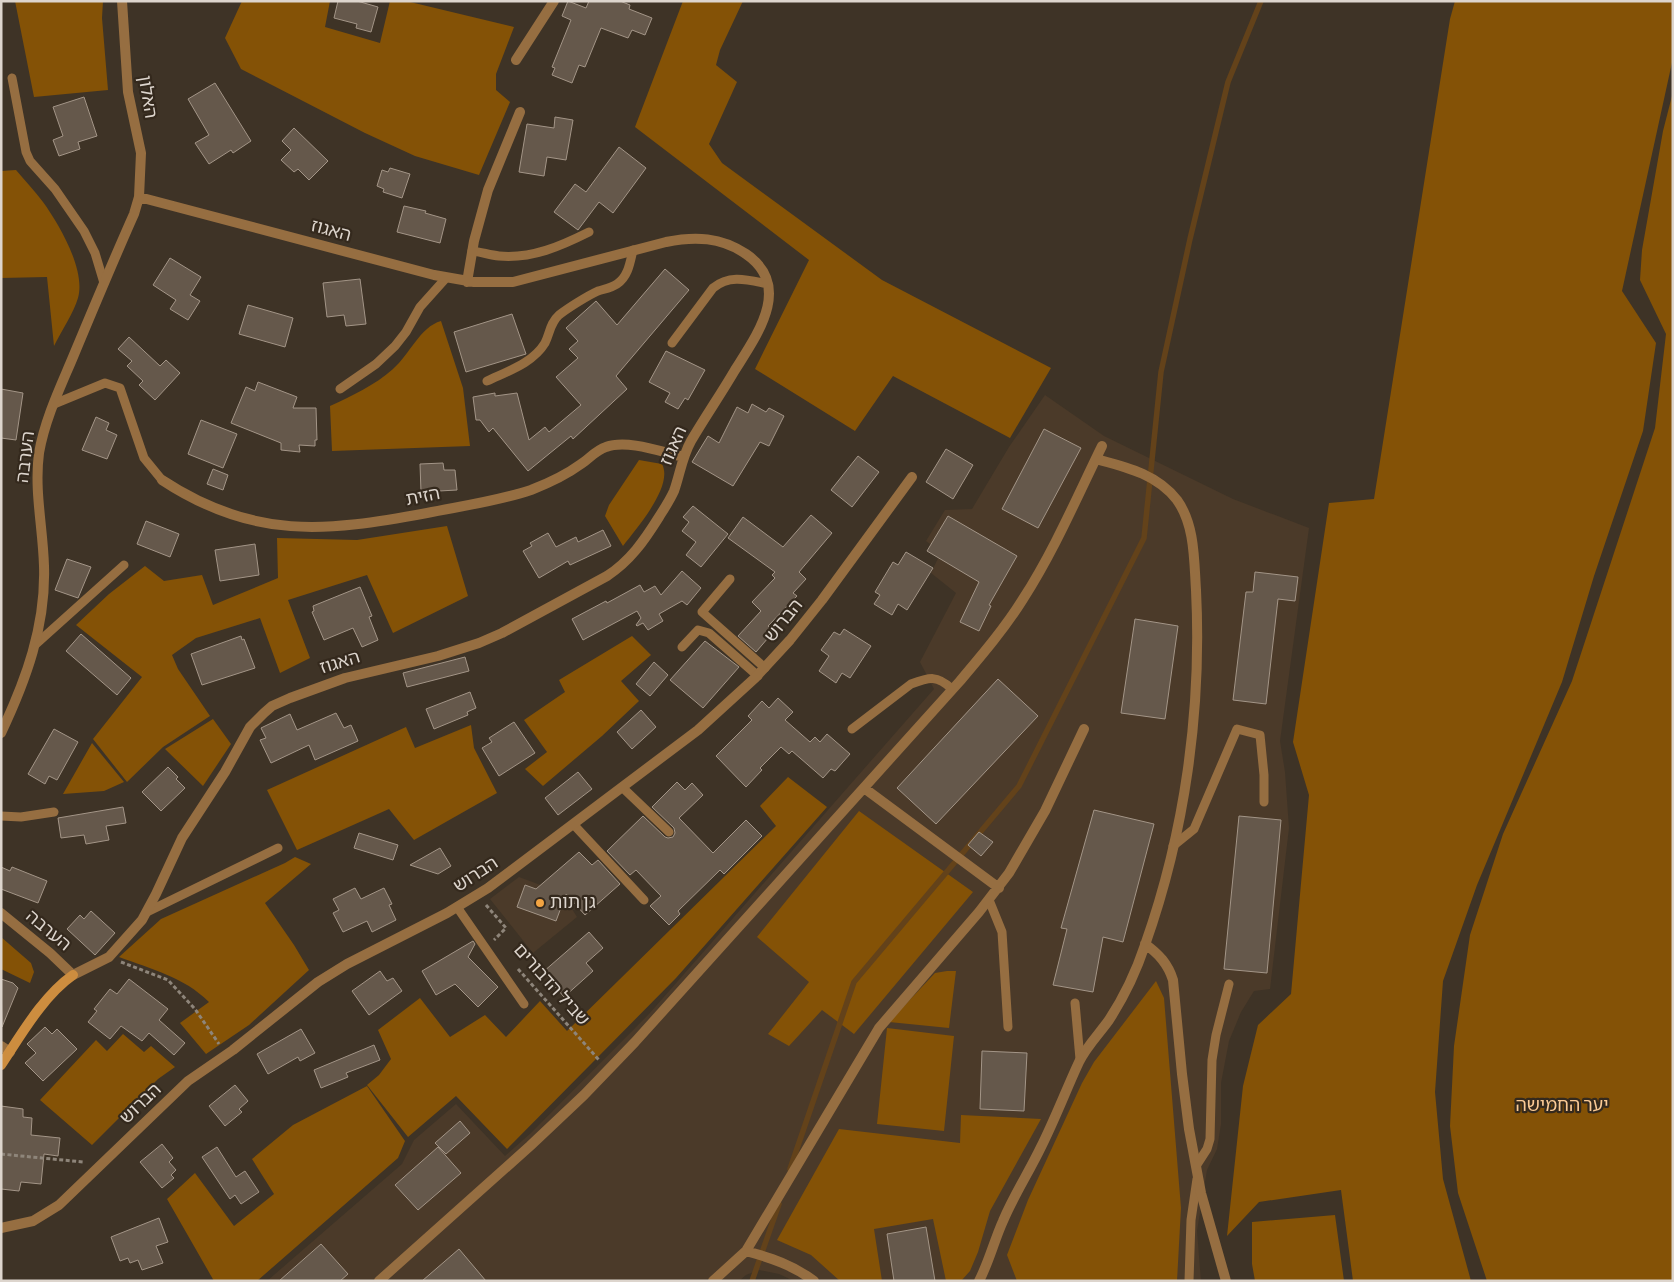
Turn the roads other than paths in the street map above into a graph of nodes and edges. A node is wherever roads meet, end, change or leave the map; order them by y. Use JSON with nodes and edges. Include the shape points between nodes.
{"nodes":[{"id":1,"x":122,"y":1,"type":"edge"},
{"id":2,"x":554,"y":1,"type":"edge"},
{"id":3,"x":516,"y":60,"type":"dead end"},
{"id":4,"x":12,"y":78,"type":"dead end"},
{"id":5,"x":520,"y":112,"type":"dead end"},
{"id":6,"x":139,"y":197,"type":"junction"},
{"id":7,"x":589,"y":232,"type":"dead end"},
{"id":8,"x":633,"y":250,"type":"junction"},
{"id":9,"x":472,"y":251,"type":"junction"},
{"id":10,"x":446,"y":278,"type":"junction"},
{"id":11,"x":467,"y":282,"type":"junction"},
{"id":12,"x":104,"y":283,"type":"junction"},
{"id":13,"x":768,"y":284,"type":"junction"},
{"id":14,"x":672,"y":343,"type":"dead end"},
{"id":15,"x":488,"y":381,"type":"dead end"},
{"id":16,"x":340,"y":389,"type":"dead end"},
{"id":17,"x":54,"y":404,"type":"junction"},
{"id":18,"x":1102,"y":446,"type":"dead end"},
{"id":19,"x":684,"y":457,"type":"junction"},
{"id":20,"x":1096,"y":458,"type":"junction"},
{"id":21,"x":912,"y":477,"type":"dead end"},
{"id":22,"x":162,"y":480,"type":"joint"},
{"id":23,"x":124,"y":566,"type":"dead end"},
{"id":24,"x":730,"y":579,"type":"dead end"},
{"id":25,"x":35,"y":645,"type":"junction"},
{"id":26,"x":682,"y":647,"type":"dead end"},
{"id":27,"x":762,"y":672,"type":"junction"},
{"id":28,"x":952,"y":689,"type":"junction"},
{"id":29,"x":852,"y":729,"type":"dead end"},
{"id":30,"x":1084,"y":729,"type":"dead end"},
{"id":31,"x":1,"y":733,"type":"edge"},
{"id":32,"x":623,"y":788,"type":"junction"},
{"id":33,"x":864,"y":788,"type":"junction"},
{"id":34,"x":1264,"y":802,"type":"dead end"},
{"id":35,"x":54,"y":812,"type":"dead end"},
{"id":36,"x":1,"y":816,"type":"edge"},
{"id":37,"x":574,"y":825,"type":"junction"},
{"id":38,"x":669,"y":832,"type":"dead end"},
{"id":39,"x":1173,"y":846,"type":"junction"},
{"id":40,"x":278,"y":848,"type":"dead end"},
{"id":41,"x":999,"y":888,"type":"junction"},
{"id":42,"x":644,"y":900,"type":"dead end"},
{"id":43,"x":989,"y":900,"type":"junction"},
{"id":44,"x":457,"y":907,"type":"junction"},
{"id":45,"x":147,"y":912,"type":"junction"},
{"id":46,"x":1,"y":913,"type":"edge"},
{"id":47,"x":1145,"y":944,"type":"junction"},
{"id":48,"x":73,"y":975,"type":"junction"},
{"id":49,"x":1229,"y":984,"type":"dead end"},
{"id":50,"x":1075,"y":1003,"type":"dead end"},
{"id":51,"x":524,"y":1004,"type":"dead end"},
{"id":52,"x":1008,"y":1027,"type":"dead end"},
{"id":53,"x":6,"y":1049,"type":"edge"},
{"id":54,"x":1080,"y":1059,"type":"junction"},
{"id":55,"x":1,"y":1065,"type":"edge"},
{"id":56,"x":1197,"y":1170,"type":"junction"},
{"id":57,"x":1,"y":1228,"type":"edge"},
{"id":58,"x":746,"y":1251,"type":"junction"},
{"id":59,"x":379,"y":1281,"type":"edge"},
{"id":60,"x":713,"y":1281,"type":"edge"},
{"id":61,"x":814,"y":1281,"type":"edge"},
{"id":62,"x":979,"y":1281,"type":"edge"},
{"id":63,"x":1189,"y":1281,"type":"edge"},
{"id":64,"x":1226,"y":1281,"type":"edge"}],
"edges":[{"from":1,"to":6,"type":"street","name":"האלון","via":[[128,92],[141,153]]},
{"from":2,"to":3,"type":"street"},
{"from":4,"to":12,"type":"lane","via":[[30,161],[55,189],[84,231]]},
{"from":5,"to":9,"type":"street","via":[[494,172]]},
{"from":6,"to":10,"type":"street","name":"האגוז"},
{"from":6,"to":12,"type":"street","name":"הערבה"},
{"from":7,"to":9,"type":"lane","via":[[552,248],[524,255],[498,256]]},
{"from":8,"to":11,"type":"street","name":"האגוז","via":[[513,282]]},
{"from":8,"to":13,"type":"street","name":"האגוז","via":[[687,238],[718,240],[757,262]]},
{"from":8,"to":15,"type":"lane","via":[[624,278],[559,315],[552,322],[536,355]]},
{"from":9,"to":11,"type":"street"},
{"from":10,"to":11,"type":"street","name":"האגוז"},
{"from":10,"to":16,"type":"lane","via":[[420,307],[395,346]]},
{"from":12,"to":17,"type":"street","name":"הערבה"},
{"from":13,"to":14,"type":"lane","via":[[744,279],[719,283]]},
{"from":13,"to":19,"type":"street","name":"האגוז","via":[[769,300],[761,326]]},
{"from":17,"to":22,"type":"lane","via":[[105,383],[120,388],[144,458]]},
{"from":17,"to":25,"type":"street","name":"הערבה","via":[[44,434],[38,469],[44,584]]},
{"from":18,"to":20,"type":"street"},
{"from":19,"to":22,"type":"street","name":"הזית","via":[[636,446],[612,445],[557,479],[512,495],[397,518],[321,527],[280,526],[237,517],[200,503]]},
{"from":19,"to":45,"type":"street","name":"האגוז","via":[[671,498],[646,538],[628,560],[606,576],[479,643],[331,682],[264,712],[250,727],[182,838]]},
{"from":20,"to":28,"type":"street","via":[[1023,599],[994,641]]},
{"from":20,"to":39,"type":"street","via":[[1131,469],[1159,483],[1183,510],[1191,534],[1197,607],[1196,683],[1189,760]]},
{"from":21,"to":27,"type":"street","name":"הברוש","via":[[811,614]]},
{"from":23,"to":25,"type":"lane"},
{"from":24,"to":27,"type":"lane","via":[[702,612]]},
{"from":25,"to":31,"type":"street","name":"הערבה"},
{"from":26,"to":27,"type":"lane","via":[[701,630]]},
{"from":27,"to":32,"type":"street","name":"הברוש","via":[[698,730]]},
{"from":28,"to":29,"type":"lane","via":[[943,680],[935,679],[911,684]]},
{"from":28,"to":33,"type":"street"},
{"from":30,"to":41,"type":"street","via":[[1046,811]]},
{"from":32,"to":37,"type":"street","name":"הברוש"},
{"from":32,"to":38,"type":"lane"},
{"from":33,"to":41,"type":"street"},
{"from":33,"to":59,"type":"street","via":[[584,1095]]},
{"from":34,"to":39,"type":"lane","via":[[1260,734],[1236,729],[1194,829]]},
{"from":35,"to":36,"type":"lane","via":[[21,817]]},
{"from":37,"to":42,"type":"lane"},
{"from":37,"to":44,"type":"street","name":"הברוש"},
{"from":39,"to":47,"type":"street"},
{"from":40,"to":45,"type":"lane"},
{"from":41,"to":43,"type":"street"},
{"from":43,"to":52,"type":"lane","via":[[1002,932]]},
{"from":43,"to":58,"type":"street","via":[[879,1028]]},
{"from":44,"to":51,"type":"lane"},
{"from":44,"to":57,"type":"street","name":"הברוש","via":[[332,972],[305,991],[176,1091],[59,1205],[20,1225]]},
{"from":45,"to":48,"type":"street","name":"האגוז","via":[[108,957]]},
{"from":46,"to":48,"type":"street","name":"הערבה"},
{"from":47,"to":54,"type":"street","via":[[1118,1005]]},
{"from":47,"to":56,"type":"street","via":[[1161,956],[1172,980],[1184,1092]]},
{"from":48,"to":53,"type":"street","via":[[62,983]]},
{"from":49,"to":56,"type":"lane","via":[[1212,1060],[1210,1139]]},
{"from":50,"to":54,"type":"lane"},
{"from":53,"to":55,"type":"street"},
{"from":54,"to":62,"type":"street","via":[[1057,1115],[1002,1222]]},
{"from":56,"to":63,"type":"lane","via":[[1190,1220]]},
{"from":56,"to":64,"type":"street"},
{"from":58,"to":60,"type":"street"},
{"from":58,"to":61,"type":"street","via":[[782,1262]]}]}
